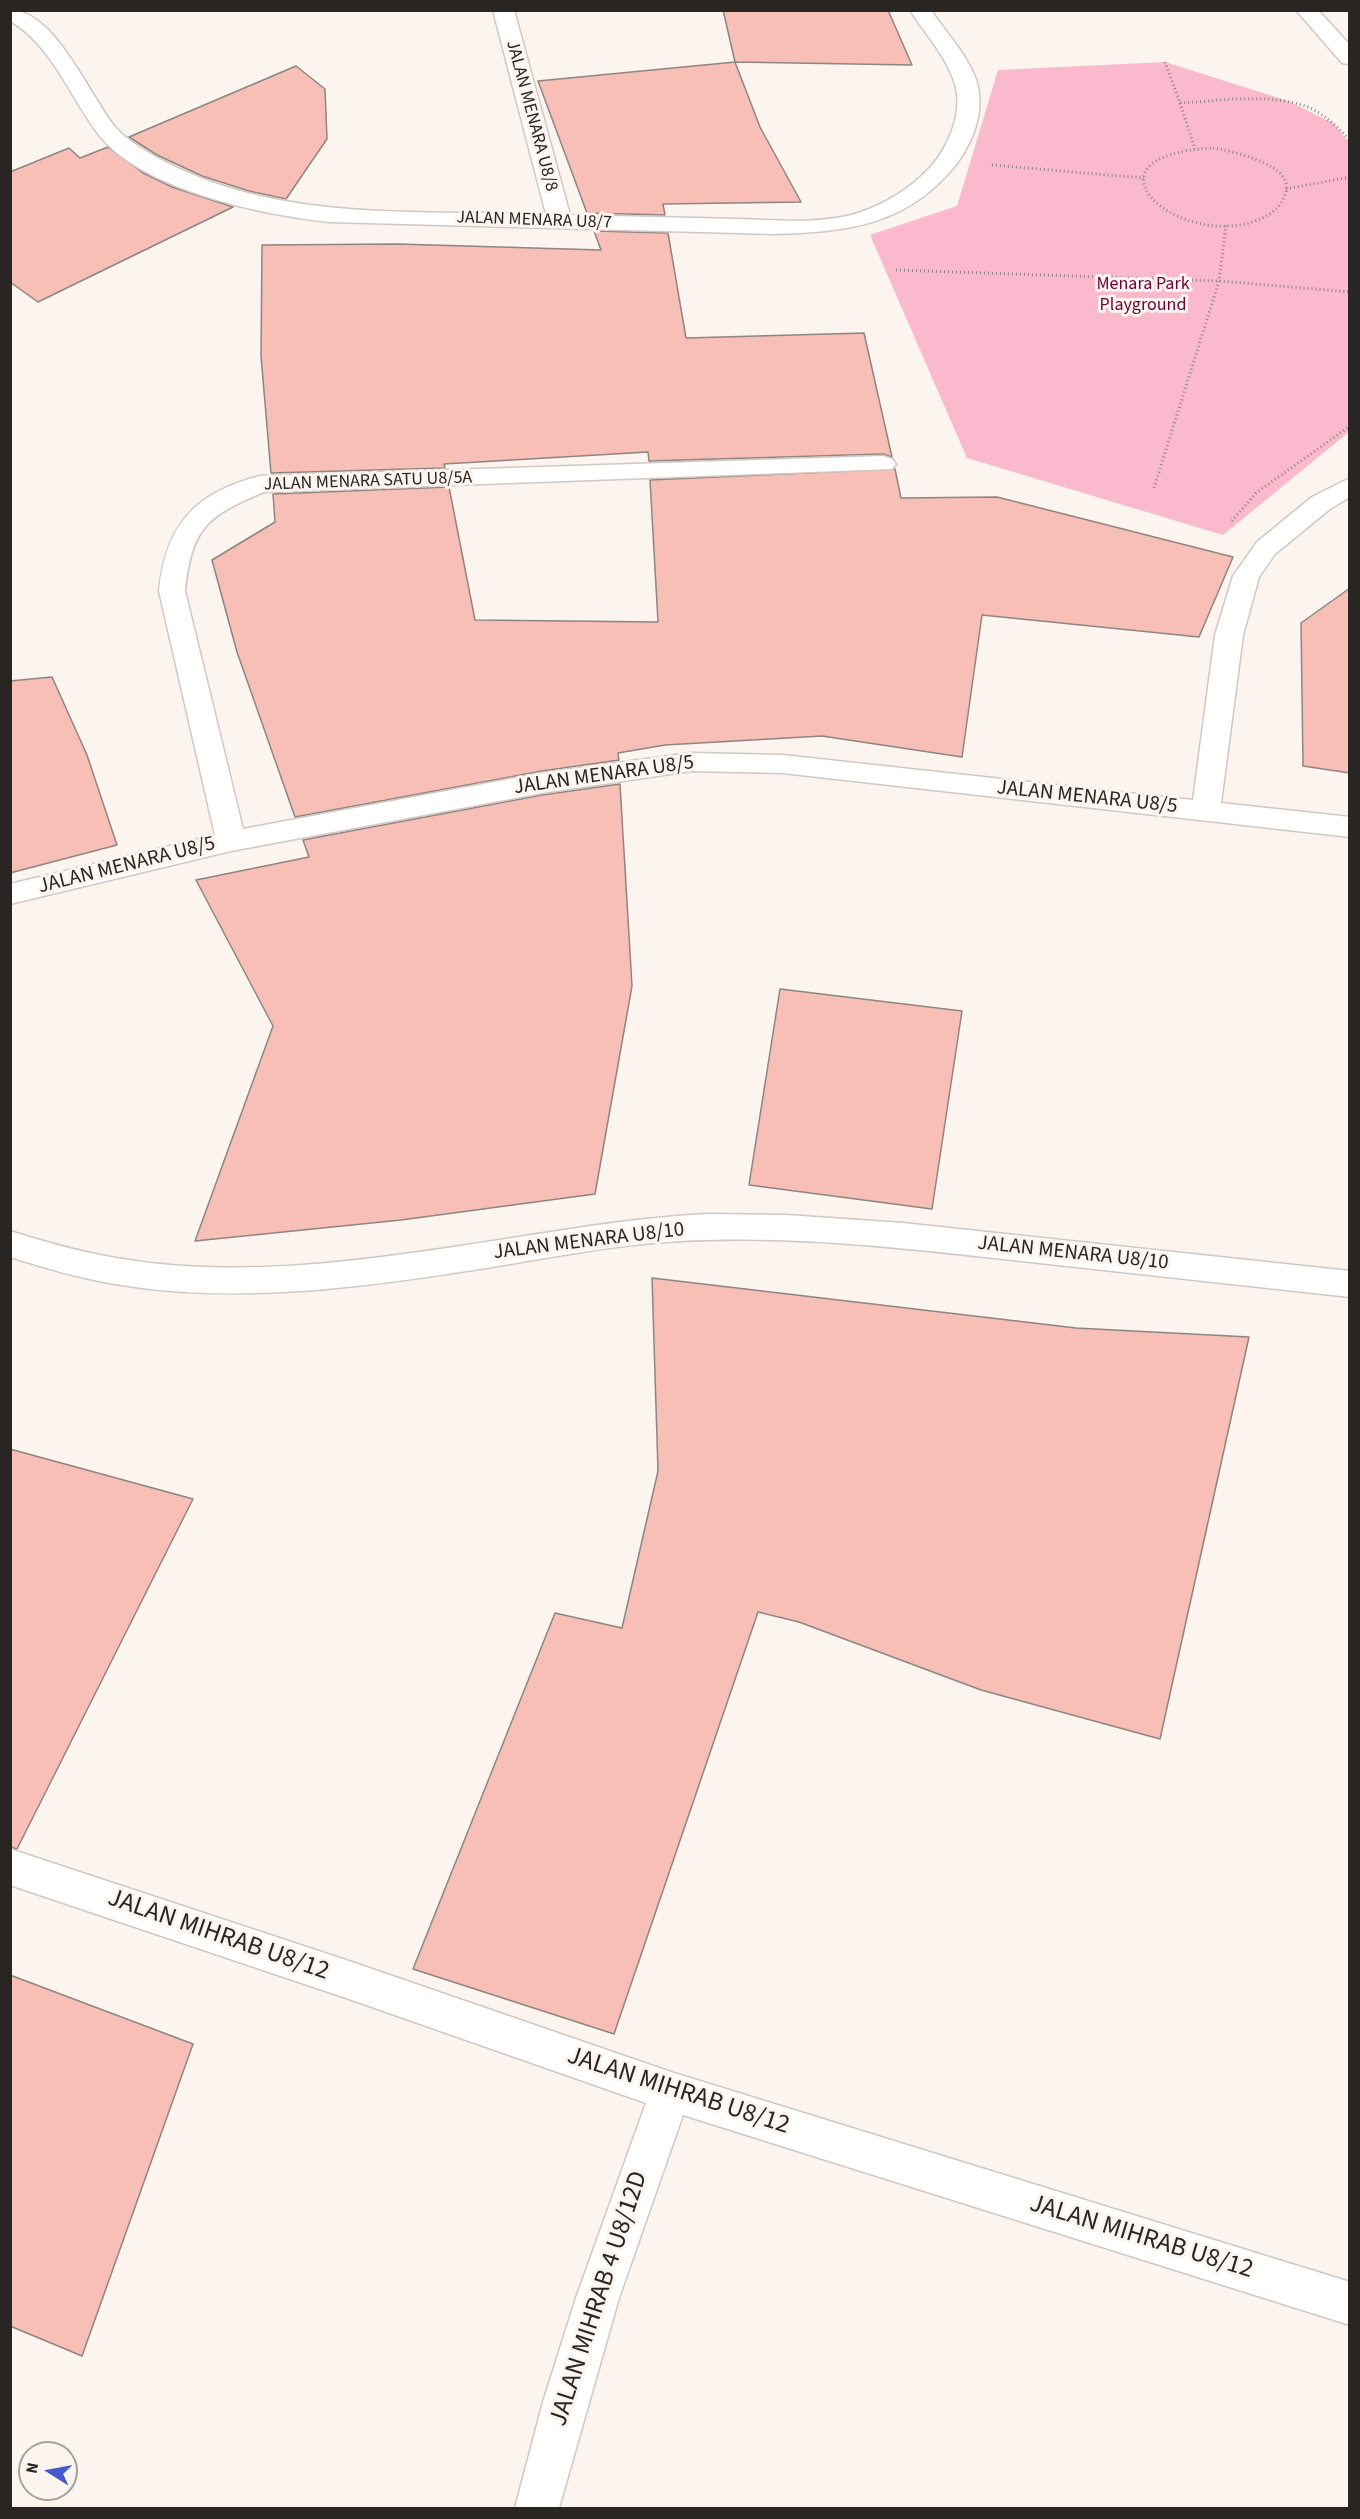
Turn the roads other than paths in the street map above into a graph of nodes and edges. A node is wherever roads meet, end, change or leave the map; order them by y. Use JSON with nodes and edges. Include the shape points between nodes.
{"nodes":[{"id":1,"x":503,"y":10,"type":"edge"},
{"id":2,"x":920,"y":10,"type":"edge"},
{"id":3,"x":1306,"y":10,"type":"edge"},
{"id":4,"x":10,"y":12,"type":"edge"},
{"id":5,"x":1350,"y":58,"type":"edge"},
{"id":6,"x":560,"y":222,"type":"junction"},
{"id":7,"x":883,"y":464,"type":"dead end"},
{"id":8,"x":1350,"y":486,"type":"edge"},
{"id":9,"x":1206,"y":811,"type":"junction"},
{"id":10,"x":1350,"y":827,"type":"edge"},
{"id":11,"x":231,"y":841,"type":"junction"},
{"id":12,"x":10,"y":894,"type":"edge"},
{"id":13,"x":10,"y":1244,"type":"edge"},
{"id":14,"x":1350,"y":1284,"type":"edge"},
{"id":15,"x":10,"y":1867,"type":"edge"},
{"id":16,"x":670,"y":2092,"type":"junction"},
{"id":17,"x":1350,"y":2304,"type":"edge"},
{"id":18,"x":537,"y":2508,"type":"edge"}],
"edges":[{"from":1,"to":6,"type":"street","name":"JALAN MENARA U8/8"},
{"from":2,"to":6,"type":"street","name":"JALAN MENARA U8/7","via":[[958,68],[968,91],[968,114],[960,139],[946,161],[927,183],[900,203],[868,217],[827,225]]},
{"from":3,"to":5,"type":"street"},
{"from":4,"to":6,"type":"street","name":"JALAN MENARA U8/7","via":[[38,30],[109,134],[135,155],[196,188],[278,210],[329,215]]},
{"from":7,"to":11,"type":"street","name":"JALAN MENARA SATU U8/5A","via":[[260,484],[223,500],[197,516],[182,540],[174,564],[172,591]]},
{"from":8,"to":9,"type":"street","via":[[1321,503],[1266,548],[1246,576],[1229,634]]},
{"from":9,"to":10,"type":"street","name":"JALAN MENARA U8/5"},
{"from":9,"to":11,"type":"street","name":"JALAN MENARA U8/5","via":[[783,764],[691,762],[542,783]]},
{"from":11,"to":12,"type":"street","name":"JALAN MENARA U8/5"},
{"from":13,"to":14,"type":"street","name":"JALAN MENARA U8/10","via":[[42,1257],[108,1271],[188,1278],[277,1277],[365,1271],[604,1236],[708,1227],[933,1239]]},
{"from":15,"to":16,"type":"street","name":"JALAN MIHRAB U8/12"},
{"from":16,"to":17,"type":"street","name":"JALAN MIHRAB U8/12"},
{"from":16,"to":18,"type":"street","name":"JALAN MIHRAB 4 U8/12D","via":[[615,2239],[569,2386]]}]}
